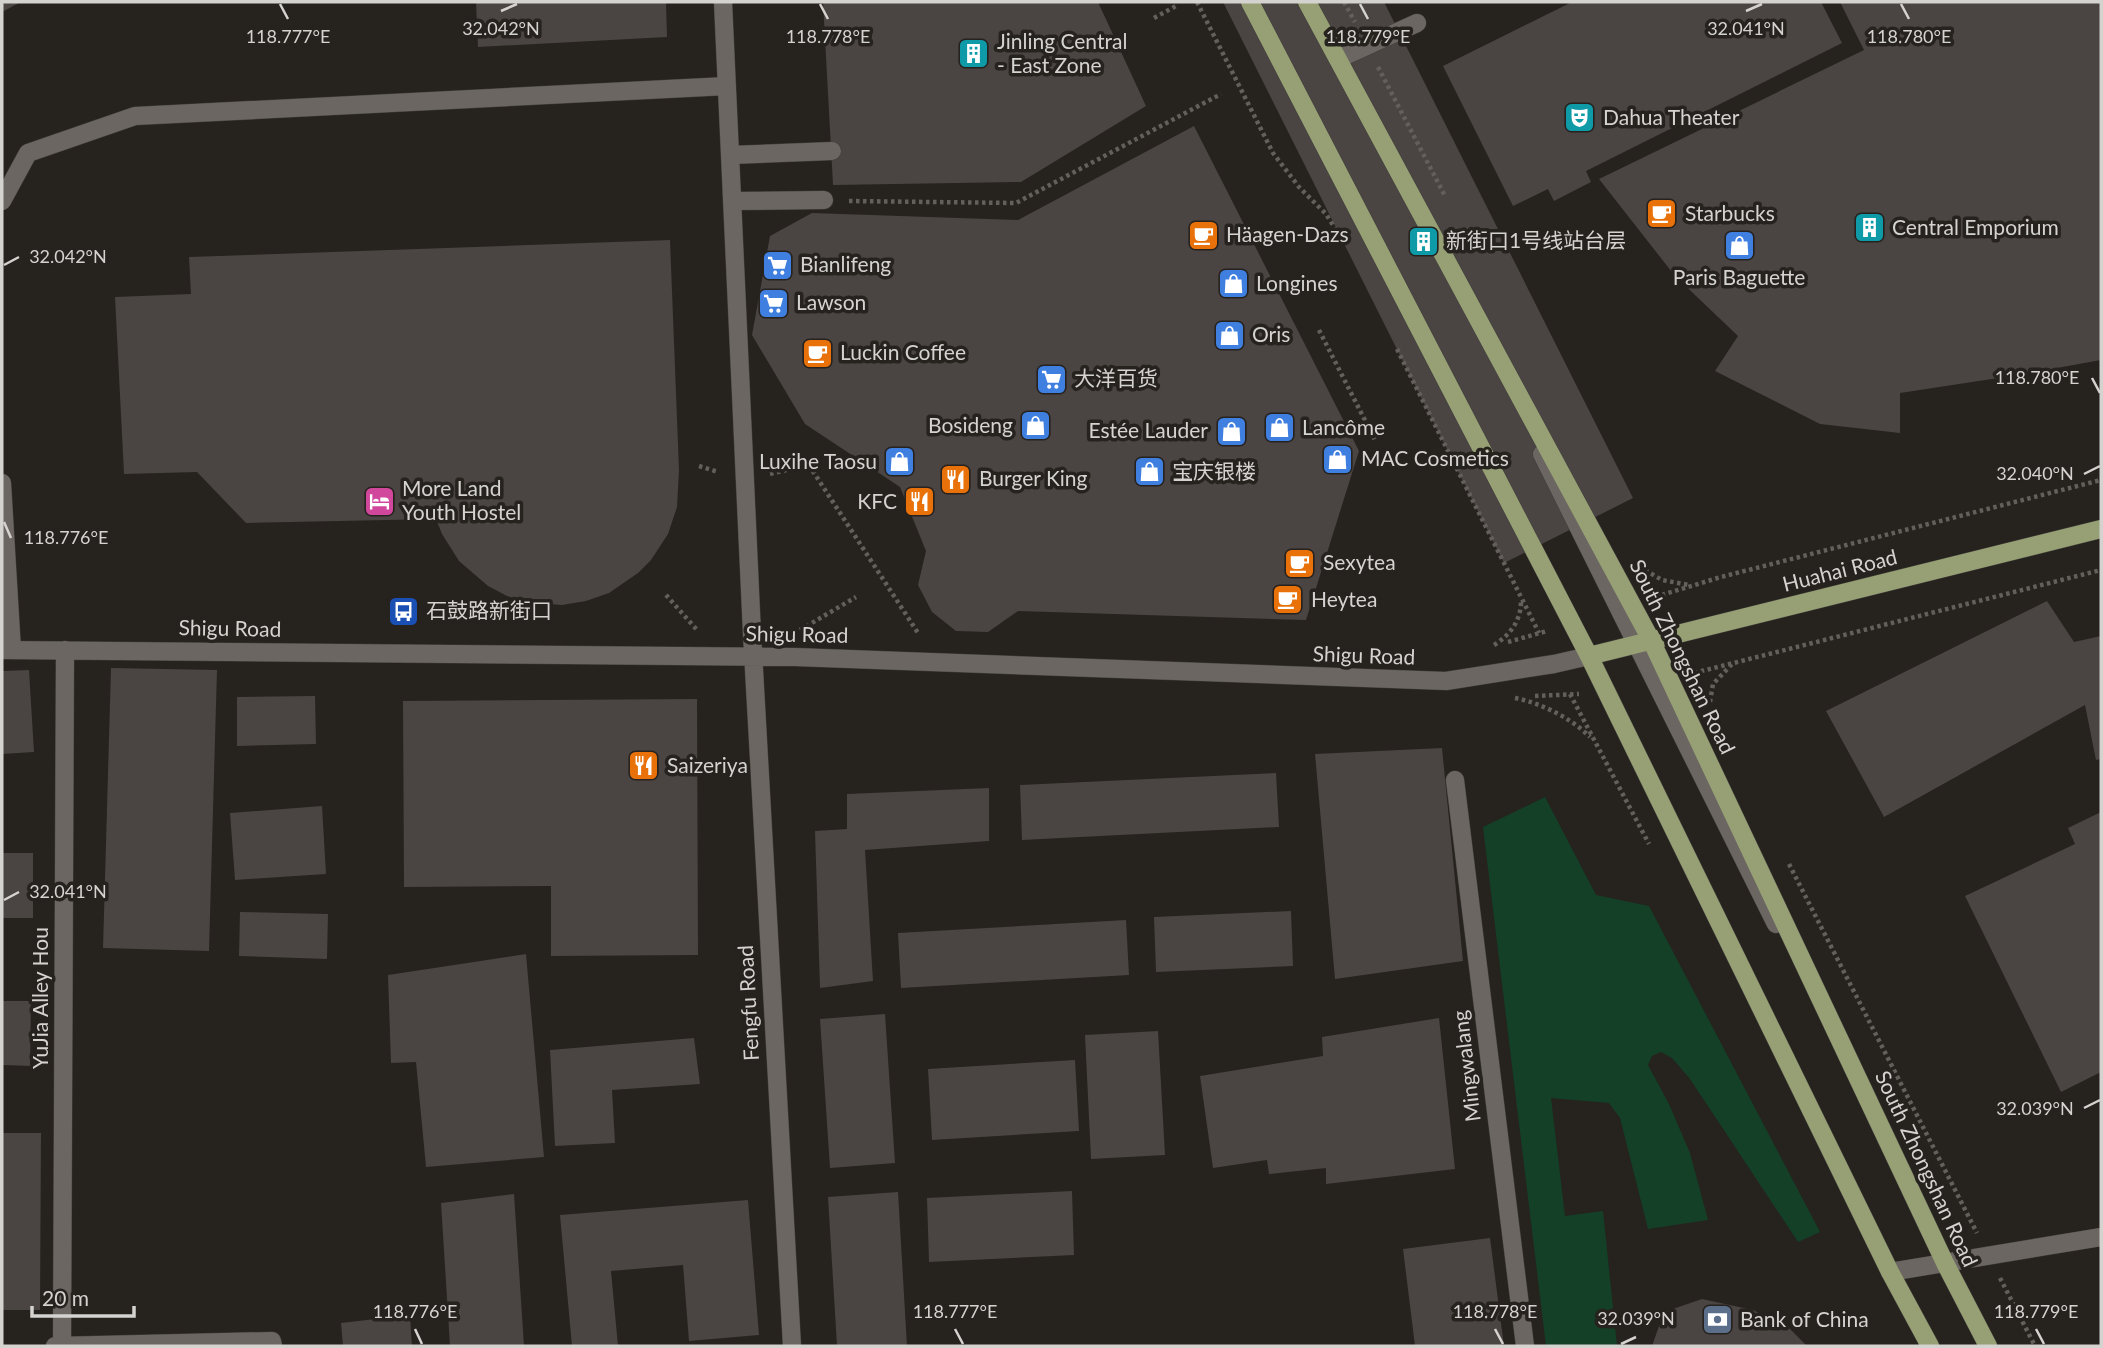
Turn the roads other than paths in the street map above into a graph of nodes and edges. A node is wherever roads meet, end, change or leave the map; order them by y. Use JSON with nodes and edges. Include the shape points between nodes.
{"nodes":[{"id":1,"x":723,"y":2,"type":"edge"},
{"id":2,"x":1251,"y":2,"type":"edge"},
{"id":3,"x":1307,"y":2,"type":"edge"},
{"id":4,"x":1417,"y":23,"type":"dead end"},
{"id":5,"x":1338,"y":59,"type":"junction"},
{"id":6,"x":727,"y":86,"type":"junction"},
{"id":7,"x":832,"y":151,"type":"dead end"},
{"id":8,"x":730,"y":155,"type":"junction"},
{"id":9,"x":824,"y":200,"type":"road end"},
{"id":10,"x":2,"y":201,"type":"edge"},
{"id":11,"x":732,"y":201,"type":"junction"},
{"id":12,"x":1432,"y":235,"type":"junction"},
{"id":13,"x":2,"y":483,"type":"edge"},
{"id":14,"x":2101,"y":530,"type":"edge"},
{"id":15,"x":1651,"y":640,"type":"junction"},
{"id":16,"x":7,"y":650,"type":"edge"},
{"id":17,"x":65,"y":650,"type":"junction"},
{"id":18,"x":1589,"y":656,"type":"junction"},
{"id":19,"x":753,"y":657,"type":"junction"},
{"id":20,"x":1455,"y":780,"type":"dead end"},
{"id":21,"x":2101,"y":1237,"type":"edge"},
{"id":22,"x":1945,"y":1263,"type":"junction"},
{"id":23,"x":1890,"y":1272,"type":"junction"},
{"id":24,"x":55,"y":1346,"type":"edge"},
{"id":25,"x":62,"y":1346,"type":"edge"},
{"id":26,"x":273,"y":1346,"type":"edge"},
{"id":27,"x":792,"y":1346,"type":"edge"},
{"id":28,"x":1525,"y":1346,"type":"edge"},
{"id":29,"x":1930,"y":1346,"type":"edge"},
{"id":30,"x":1988,"y":1346,"type":"edge"}],
"edges":[{"from":1,"to":6,"type":"street","name":"Fengfu Road"},
{"from":2,"to":18,"type":"main road"},
{"from":3,"to":5,"type":"street"},
{"from":4,"to":5,"type":"street"},
{"from":5,"to":12,"type":"street"},
{"from":6,"to":8,"type":"street","name":"Fengfu Road"},
{"from":6,"to":10,"type":"street","via":[[135,116],[27,153]]},
{"from":7,"to":8,"type":"street"},
{"from":8,"to":11,"type":"street","name":"Fengfu Road"},
{"from":9,"to":11,"type":"street"},
{"from":11,"to":19,"type":"street","name":"Fengfu Road"},
{"from":12,"to":15,"type":"main road","name":"South Zhongshan Road"},
{"from":12,"to":22,"type":"street"},
{"from":13,"to":16,"type":"street"},
{"from":14,"to":15,"type":"main road","name":"Huahai Road"},
{"from":15,"to":18,"type":"main road","name":"Huahai Road"},
{"from":15,"to":22,"type":"main road","name":"South Zhongshan Road"},
{"from":16,"to":17,"type":"street","name":"Shigu Road"},
{"from":17,"to":19,"type":"street","name":"Shigu Road"},
{"from":17,"to":25,"type":"street","name":"YuJia Alley Hou"},
{"from":18,"to":19,"type":"street","name":"Shigu Road","via":[[1446,681]]},
{"from":18,"to":23,"type":"main road"},
{"from":19,"to":27,"type":"street","name":"Fengfu Road"},
{"from":20,"to":28,"type":"street","name":"Mingwalang"},
{"from":21,"to":22,"type":"street"},
{"from":22,"to":23,"type":"street"},
{"from":22,"to":30,"type":"street"},
{"from":23,"to":29,"type":"main road"},
{"from":24,"to":25,"type":"street"},
{"from":25,"to":26,"type":"street","via":[[272,1340]]}]}
